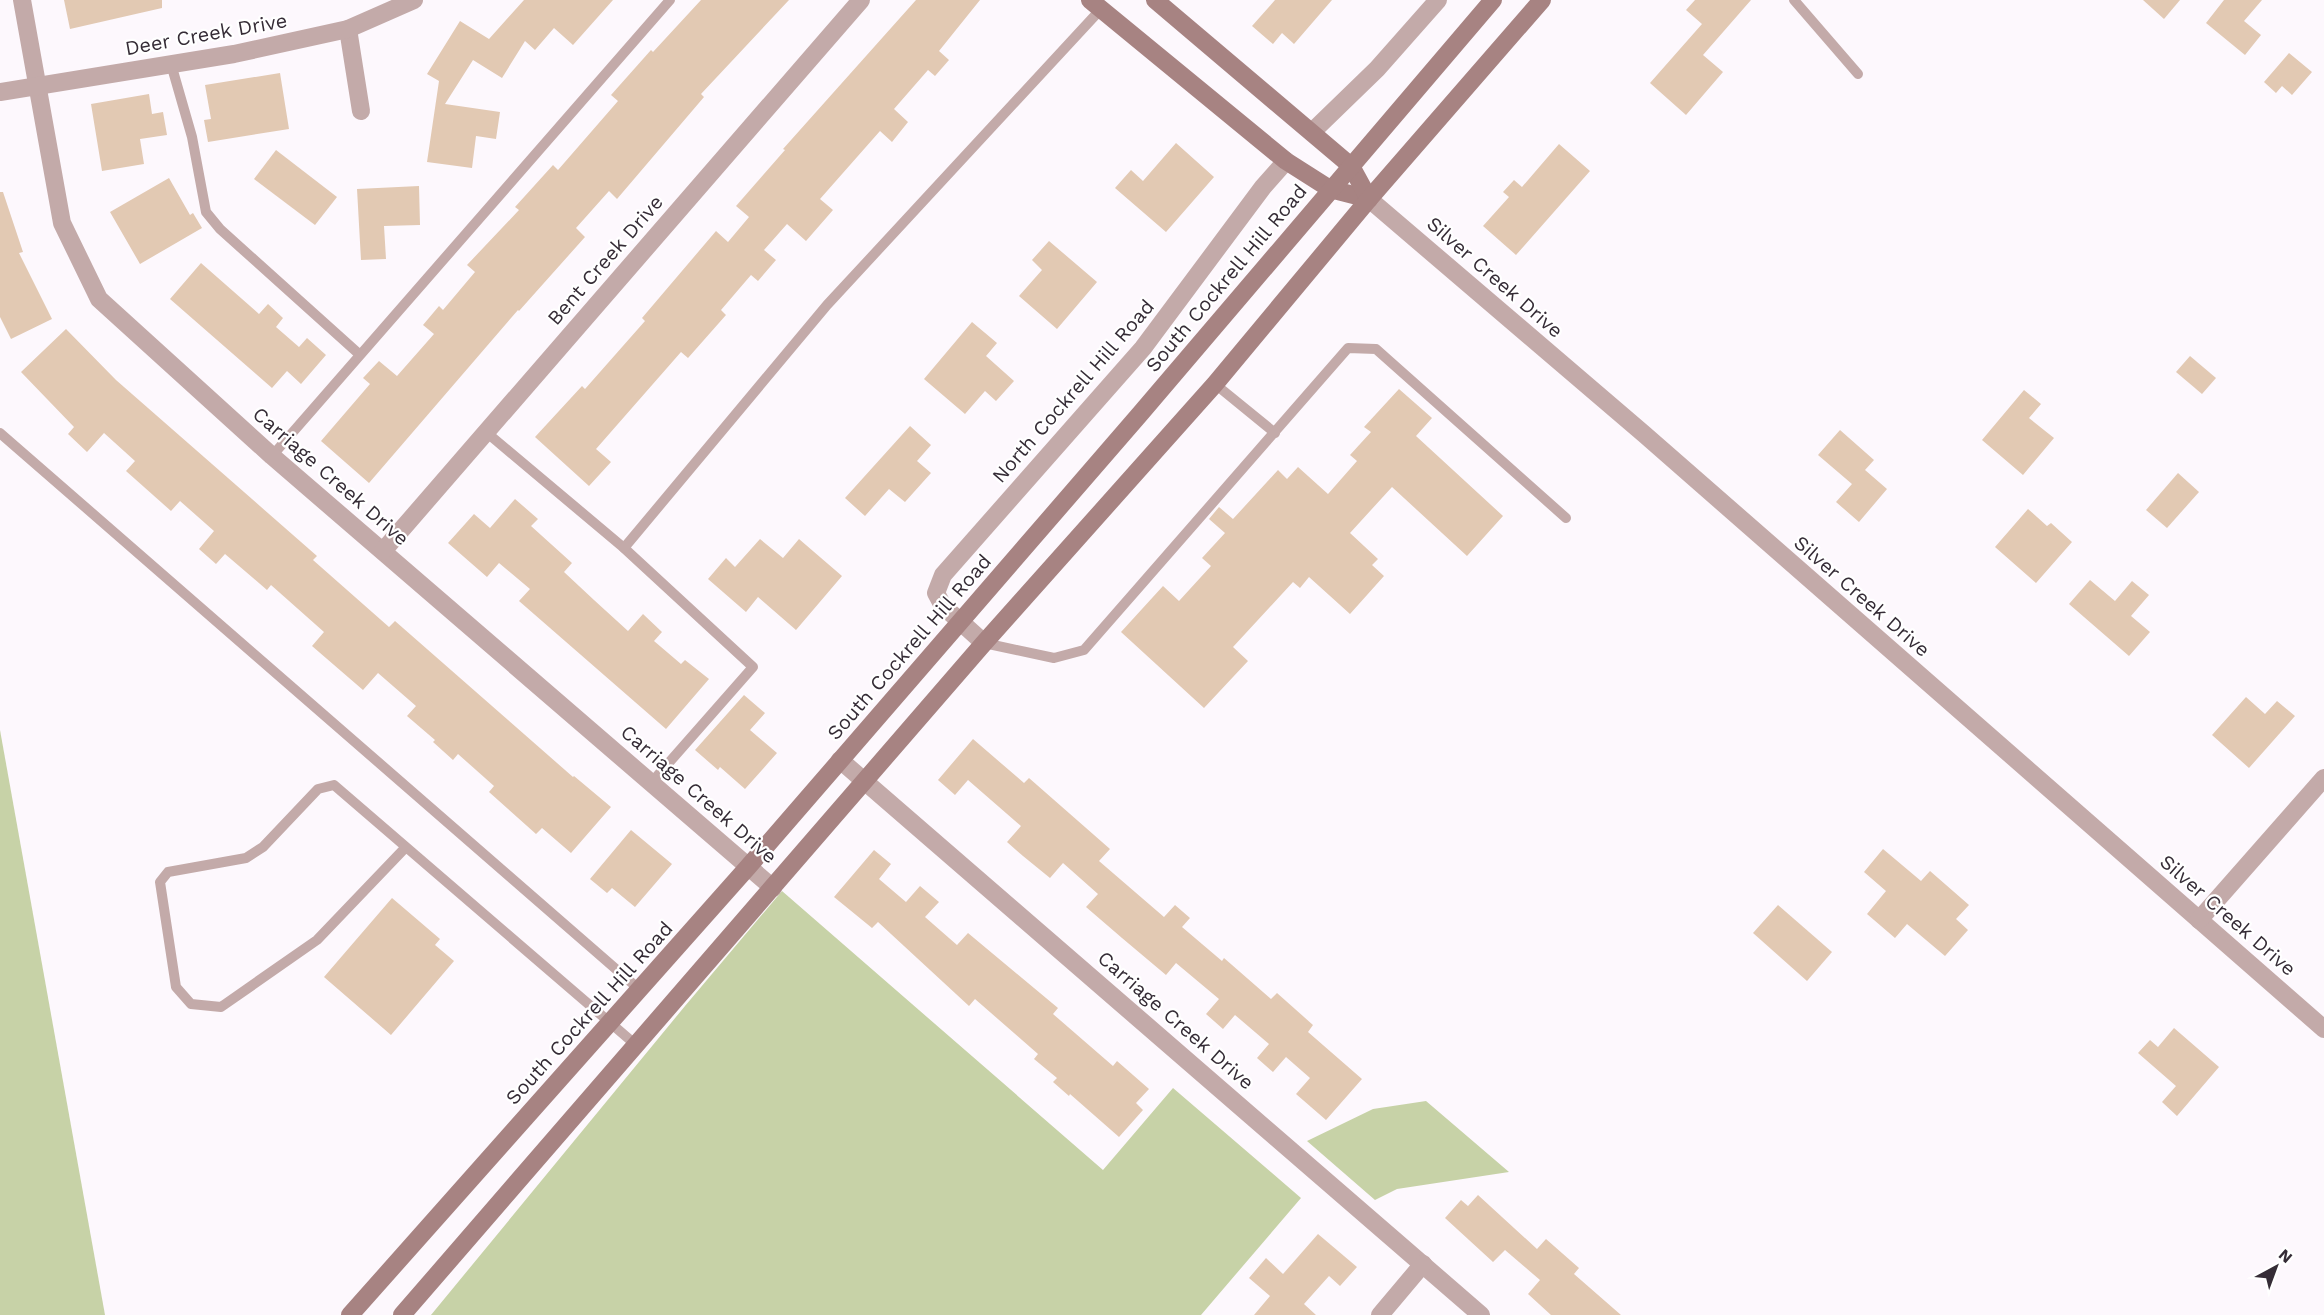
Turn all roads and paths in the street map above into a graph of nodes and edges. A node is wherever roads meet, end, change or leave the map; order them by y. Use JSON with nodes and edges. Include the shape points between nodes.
{"nodes":[{"id":1,"x":22,"y":0,"type":"edge"},
{"id":2,"x":414,"y":0,"type":"edge"},
{"id":3,"x":670,"y":0,"type":"edge"},
{"id":4,"x":861,"y":0,"type":"edge"},
{"id":5,"x":1155,"y":0,"type":"edge"},
{"id":6,"x":1437,"y":0,"type":"edge"},
{"id":7,"x":1492,"y":0,"type":"edge"},
{"id":8,"x":1542,"y":0,"type":"edge"},
{"id":9,"x":1794,"y":0,"type":"edge"},
{"id":10,"x":1096,"y":4,"type":"edge"},
{"id":11,"x":348,"y":29,"type":"junction"},
{"id":12,"x":171,"y":64,"type":"junction"},
{"id":13,"x":1858,"y":74,"type":"dead end"},
{"id":14,"x":38,"y":86,"type":"junction"},
{"id":15,"x":0,"y":92,"type":"edge"},
{"id":16,"x":361,"y":111,"type":"dead end"},
{"id":17,"x":1312,"y":132,"type":"junction"},
{"id":18,"x":1286,"y":161,"type":"junction"},
{"id":19,"x":1351,"y":166,"type":"junction"},
{"id":20,"x":1330,"y":189,"type":"junction"},
{"id":21,"x":1369,"y":199,"type":"junction"},
{"id":22,"x":359,"y":354,"type":"junction"},
{"id":23,"x":1215,"y":384,"type":"junction"},
{"id":24,"x":486,"y":432,"type":"junction"},
{"id":25,"x":0,"y":433,"type":"edge"},
{"id":26,"x":1275,"y":433,"type":"junction"},
{"id":27,"x":272,"y":456,"type":"junction"},
{"id":28,"x":1566,"y":518,"type":"dead end"},
{"id":29,"x":624,"y":548,"type":"junction"},
{"id":30,"x":383,"y":551,"type":"junction"},
{"id":31,"x":960,"y":622,"type":"junction"},
{"id":32,"x":984,"y":644,"type":"junction"},
{"id":33,"x":840,"y":760,"type":"junction"},
{"id":34,"x":2324,"y":778,"type":"edge"},
{"id":35,"x":865,"y":781,"type":"junction"},
{"id":36,"x":651,"y":783,"type":"junction"},
{"id":37,"x":406,"y":847,"type":"junction"},
{"id":38,"x":748,"y":867,"type":"junction"},
{"id":39,"x":773,"y":888,"type":"junction"},
{"id":40,"x":2199,"y":920,"type":"junction"},
{"id":41,"x":640,"y":990,"type":"junction"},
{"id":42,"x":610,"y":1023,"type":"junction"},
{"id":43,"x":2324,"y":1029,"type":"edge"},
{"id":44,"x":636,"y":1045,"type":"junction"},
{"id":45,"x":1423,"y":1264,"type":"junction"},
{"id":46,"x":350,"y":1315,"type":"edge"},
{"id":47,"x":402,"y":1315,"type":"edge"},
{"id":48,"x":1380,"y":1315,"type":"edge"},
{"id":49,"x":1481,"y":1315,"type":"edge"}],
"edges":[{"from":1,"to":14,"type":"street","name":"Carriage Creek Drive"},
{"from":2,"to":11,"type":"street","name":"Deer Creek Drive"},
{"from":3,"to":22,"type":"lane"},
{"from":4,"to":24,"type":"street","name":"Bent Creek Drive"},
{"from":5,"to":17,"type":"main road","name":"Silver Creek Drive"},
{"from":6,"to":17,"type":"street","via":[[1377,69]]},
{"from":7,"to":19,"type":"main road","name":"South Cockrell Hill Road"},
{"from":8,"to":21,"type":"main road"},
{"from":9,"to":13,"type":"lane"},
{"from":10,"to":18,"type":"main road","name":"Silver Creek Drive"},
{"from":10,"to":29,"type":"lane","via":[[827,305]]},
{"from":11,"to":12,"type":"street","name":"Deer Creek Drive"},
{"from":11,"to":16,"type":"street"},
{"from":12,"to":14,"type":"street","name":"Deer Creek Drive"},
{"from":12,"to":22,"type":"lane","via":[[192,137],[206,212]]},
{"from":14,"to":15,"type":"street","name":"Deer Creek Drive"},
{"from":14,"to":27,"type":"street","name":"Carriage Creek Drive","via":[[62,223],[99,299]]},
{"from":17,"to":19,"type":"main road","name":"Silver Creek Drive"},
{"from":18,"to":20,"type":"main road","name":"Silver Creek Drive"},
{"from":18,"to":31,"type":"street","name":"North Cockrell Hill Road","via":[[1143,348],[943,575],[936,593]]},
{"from":19,"to":20,"type":"main road","name":"South Cockrell Hill Road"},
{"from":19,"to":21,"type":"main road","name":"Silver Creek Drive"},
{"from":20,"to":21,"type":"main road","name":"Silver Creek Drive"},
{"from":20,"to":31,"type":"main road","name":"South Cockrell Hill Road"},
{"from":21,"to":23,"type":"main road"},
{"from":21,"to":40,"type":"street","name":"Silver Creek Drive"},
{"from":22,"to":27,"type":"lane"},
{"from":23,"to":26,"type":"lane"},
{"from":23,"to":32,"type":"main road"},
{"from":24,"to":29,"type":"lane"},
{"from":24,"to":30,"type":"street","name":"Bent Creek Drive"},
{"from":25,"to":41,"type":"lane"},
{"from":26,"to":28,"type":"lane","via":[[1348,348],[1376,349]]},
{"from":26,"to":32,"type":"lane","via":[[1084,650],[1054,658]]},
{"from":27,"to":30,"type":"street","name":"Carriage Creek Drive"},
{"from":29,"to":36,"type":"lane","via":[[753,667]]},
{"from":30,"to":36,"type":"street","name":"Carriage Creek Drive"},
{"from":31,"to":32,"type":"street","name":"North Cockrell Hill Road"},
{"from":31,"to":33,"type":"main road","name":"South Cockrell Hill Road"},
{"from":32,"to":35,"type":"main road"},
{"from":33,"to":35,"type":"street","name":"Carriage Creek Drive"},
{"from":33,"to":38,"type":"main road","name":"South Cockrell Hill Road"},
{"from":34,"to":40,"type":"street"},
{"from":35,"to":39,"type":"main road"},
{"from":35,"to":45,"type":"street","name":"Carriage Creek Drive"},
{"from":36,"to":38,"type":"street","name":"Carriage Creek Drive"},
{"from":37,"to":37,"type":"lane","via":[[334,785],[318,789],[263,847],[246,858],[168,872],[160,882],[176,987],[191,1004],[221,1007],[317,940]]},
{"from":37,"to":42,"type":"lane"},
{"from":38,"to":39,"type":"street","name":"Carriage Creek Drive"},
{"from":38,"to":41,"type":"main road","name":"South Cockrell Hill Road"},
{"from":39,"to":44,"type":"main road"},
{"from":40,"to":43,"type":"street","name":"Silver Creek Drive"},
{"from":41,"to":42,"type":"main road","name":"South Cockrell Hill Road"},
{"from":42,"to":44,"type":"lane"},
{"from":42,"to":46,"type":"main road","name":"South Cockrell Hill Road"},
{"from":44,"to":47,"type":"main road"},
{"from":45,"to":48,"type":"street"},
{"from":45,"to":49,"type":"street","name":"Carriage Creek Drive"}]}
